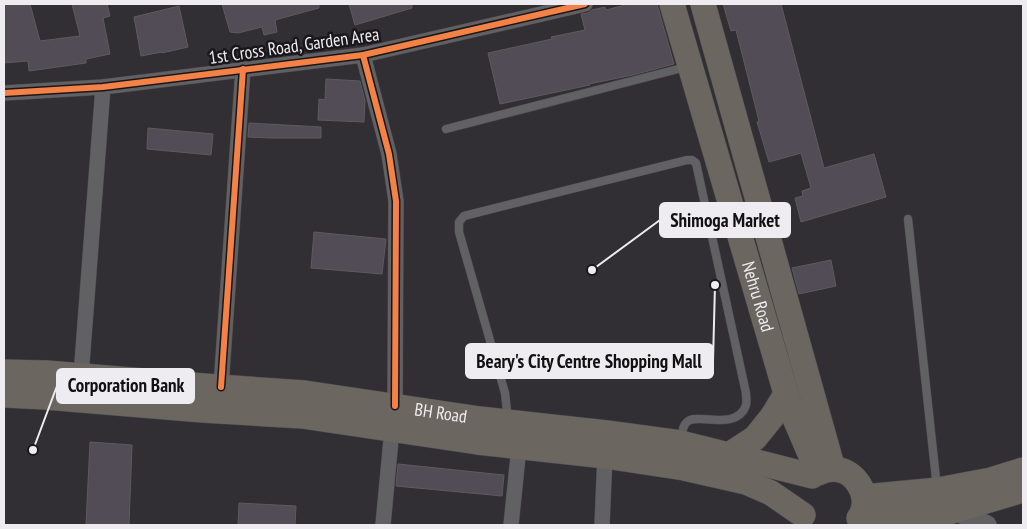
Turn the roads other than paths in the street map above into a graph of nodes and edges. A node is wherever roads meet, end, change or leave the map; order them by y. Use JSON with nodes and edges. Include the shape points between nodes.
{"nodes":[{"id":1,"x":585,"y":4,"type":"edge"},
{"id":2,"x":672,"y":4,"type":"edge"},
{"id":3,"x":702,"y":4,"type":"edge"},
{"id":4,"x":363,"y":55,"type":"junction"},
{"id":5,"x":690,"y":66,"type":"junction"},
{"id":6,"x":243,"y":69,"type":"junction"},
{"id":7,"x":103,"y":87,"type":"junction"},
{"id":8,"x":4,"y":93,"type":"edge"},
{"id":9,"x":446,"y":129,"type":"dead end"},
{"id":10,"x":908,"y":219,"type":"dead end"},
{"id":11,"x":4,"y":372,"type":"edge"},
{"id":12,"x":81,"y":376,"type":"junction"},
{"id":13,"x":221,"y":388,"type":"junction"},
{"id":14,"x":786,"y":394,"type":"junction"},
{"id":15,"x":4,"y":395,"type":"edge"},
{"id":16,"x":394,"y":418,"type":"junction"},
{"id":17,"x":508,"y":422,"type":"junction"},
{"id":18,"x":681,"y":443,"type":"junction"},
{"id":19,"x":519,"y":447,"type":"junction"},
{"id":20,"x":730,"y":455,"type":"junction"},
{"id":21,"x":605,"y":456,"type":"junction"},
{"id":22,"x":1023,"y":470,"type":"edge"},
{"id":23,"x":821,"y":473,"type":"junction"},
{"id":24,"x":938,"y":490,"type":"junction"},
{"id":25,"x":1023,"y":490,"type":"edge"},
{"id":26,"x":955,"y":511,"type":"junction"},
{"id":27,"x":859,"y":514,"type":"edge"},
{"id":28,"x":806,"y":520,"type":"edge"},
{"id":29,"x":383,"y":525,"type":"edge"},
{"id":30,"x":511,"y":525,"type":"edge"},
{"id":31,"x":602,"y":525,"type":"edge"},
{"id":32,"x":987,"y":525,"type":"edge"}],
"edges":[{"from":1,"to":4,"type":"street","name":"1st Cross Road, Garden Area"},
{"from":2,"to":5,"type":"main road","name":"Nehru Road"},
{"from":3,"to":23,"type":"main road","name":"Nehru Road"},
{"from":4,"to":6,"type":"street","name":"1st Cross Road, Garden Area"},
{"from":4,"to":16,"type":"street","via":[[389,154],[396,201]]},
{"from":5,"to":9,"type":"lane"},
{"from":5,"to":14,"type":"main road","name":"Nehru Road"},
{"from":6,"to":7,"type":"street","name":"1st Cross Road, Garden Area"},
{"from":6,"to":13,"type":"street"},
{"from":7,"to":8,"type":"street","name":"1st Cross Road, Garden Area"},
{"from":7,"to":12,"type":"street"},
{"from":10,"to":24,"type":"lane"},
{"from":11,"to":12,"type":"main road","name":"BH Road"},
{"from":12,"to":13,"type":"main road","name":"BH Road"},
{"from":13,"to":16,"type":"main road","name":"BH Road","via":[[305,393]]},
{"from":14,"to":20,"type":"main road","via":[[755,438]]},
{"from":14,"to":23,"type":"main road","name":"Nehru Road"},
{"from":15,"to":16,"type":"main road","name":"BH Road","via":[[302,416]]},
{"from":16,"to":17,"type":"main road","name":"BH Road"},
{"from":16,"to":19,"type":"main road","name":"BH Road","via":[[477,442]]},
{"from":16,"to":29,"type":"street"},
{"from":17,"to":18,"type":"main road","name":"BH Road"},
{"from":17,"to":18,"type":"lane","via":[[505,393],[459,232],[459,222],[464,216],[692,160],[696,163],[746,404],[741,414],[733,419],[694,418],[688,421],[683,426]]},
{"from":18,"to":20,"type":"main road","name":"BH Road"},
{"from":19,"to":21,"type":"main road","name":"BH Road"},
{"from":19,"to":30,"type":"street"},
{"from":20,"to":23,"type":"main road","name":"BH Road"},
{"from":21,"to":28,"type":"main road","name":"BH Road","via":[[684,468],[746,482],[771,493]]},
{"from":21,"to":31,"type":"street"},
{"from":22,"to":24,"type":"main road"},
{"from":23,"to":27,"type":"main road","name":"BH Road","via":[[844,472],[854,477],[860,486]]},
{"from":23,"to":28,"type":"main road","via":[[805,483],[800,494]]},
{"from":24,"to":27,"type":"main road"},
{"from":25,"to":26,"type":"main road"},
{"from":26,"to":27,"type":"main road"},
{"from":26,"to":32,"type":"street"}]}
